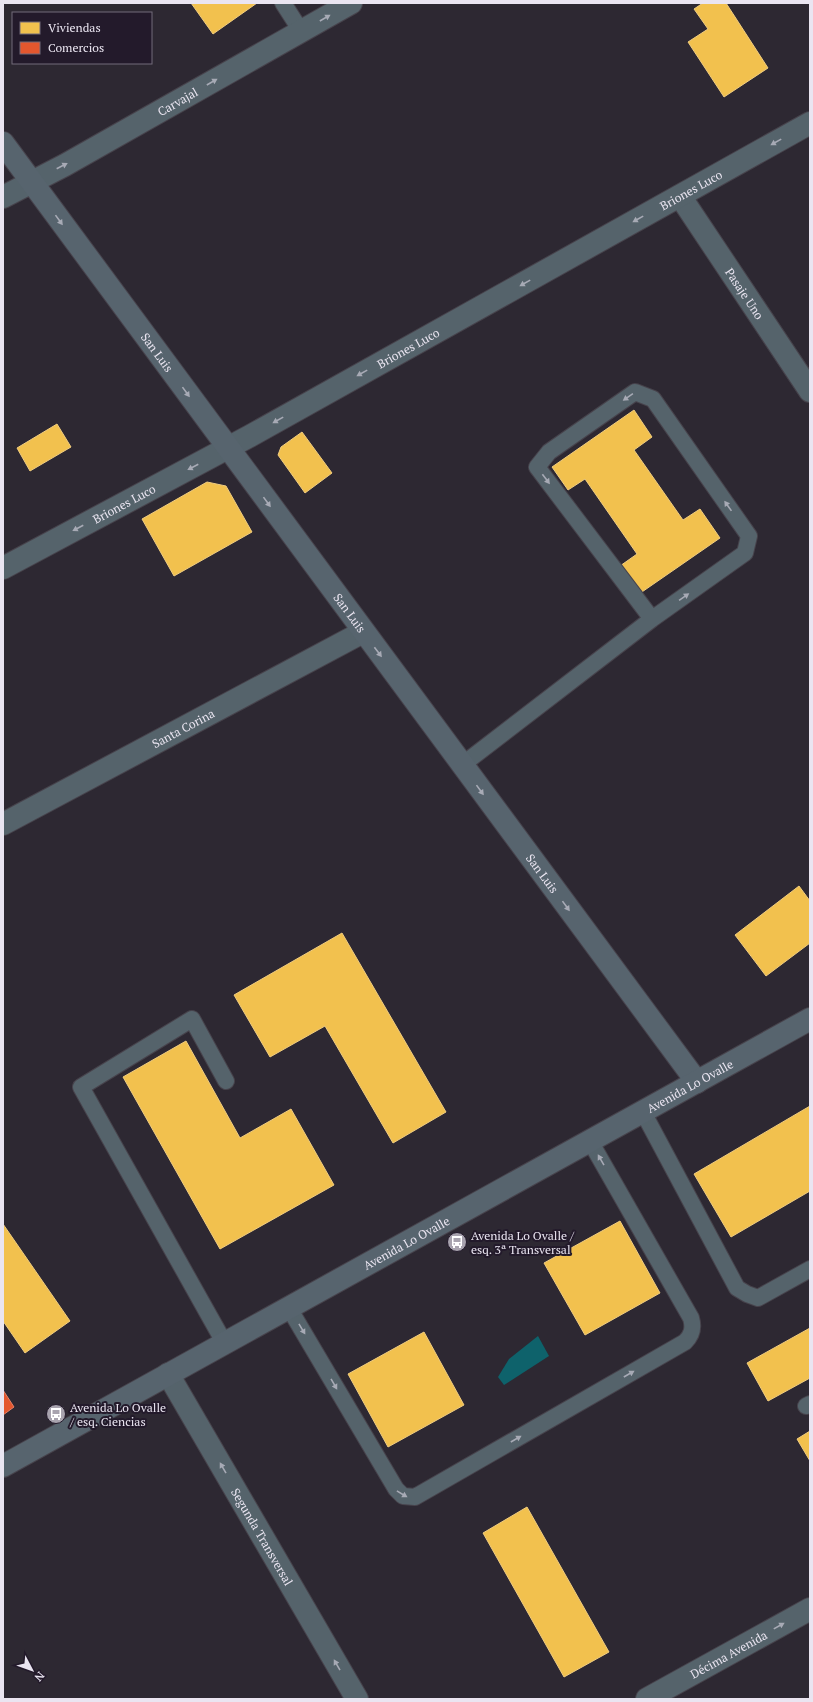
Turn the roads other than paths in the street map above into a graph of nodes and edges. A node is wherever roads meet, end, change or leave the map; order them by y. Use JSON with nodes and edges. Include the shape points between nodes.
{"nodes":[{"id":1,"x":283,"y":3,"type":"edge"},
{"id":2,"x":351,"y":3,"type":"edge"},
{"id":3,"x":301,"y":31,"type":"junction"},
{"id":4,"x":810,"y":123,"type":"edge"},
{"id":5,"x":3,"y":143,"type":"edge"},
{"id":6,"x":31,"y":182,"type":"junction"},
{"id":7,"x":680,"y":196,"type":"junction"},
{"id":8,"x":3,"y":197,"type":"edge"},
{"id":9,"x":810,"y":391,"type":"edge"},
{"id":10,"x":228,"y":449,"type":"junction"},
{"id":11,"x":3,"y":568,"type":"edge"},
{"id":12,"x":652,"y":619,"type":"junction"},
{"id":13,"x":363,"y":632,"type":"junction"},
{"id":14,"x":462,"y":765,"type":"junction"},
{"id":15,"x":3,"y":824,"type":"edge"},
{"id":16,"x":810,"y":1019,"type":"edge"},
{"id":17,"x":226,"y":1081,"type":"dead end"},
{"id":18,"x":697,"y":1082,"type":"junction"},
{"id":19,"x":643,"y":1112,"type":"junction"},
{"id":20,"x":590,"y":1141,"type":"junction"},
{"id":21,"x":810,"y":1269,"type":"edge"},
{"id":22,"x":289,"y":1308,"type":"junction"},
{"id":23,"x":225,"y":1344,"type":"junction"},
{"id":24,"x":168,"y":1374,"type":"junction"},
{"id":25,"x":3,"y":1466,"type":"edge"},
{"id":26,"x":810,"y":1609,"type":"edge"},
{"id":27,"x":357,"y":1699,"type":"edge"},
{"id":28,"x":647,"y":1699,"type":"edge"}],
"edges":[{"from":1,"to":3,"type":"lane"},
{"from":3,"to":2,"type":"street","name":"Carvajal","one_way":true},
{"from":6,"to":3,"type":"street","name":"Carvajal","one_way":true},
{"from":4,"to":7,"type":"street","name":"Briones Luco","one_way":true},
{"from":5,"to":6,"type":"street","name":"San Luis"},
{"from":6,"to":8,"type":"street","name":"Carvajal"},
{"from":6,"to":10,"type":"street","name":"San Luis","one_way":true},
{"from":7,"to":9,"type":"street","name":"Pasaje Uno"},
{"from":7,"to":10,"type":"street","name":"Briones Luco","one_way":true},
{"from":10,"to":11,"type":"street","name":"Briones Luco","one_way":true},
{"from":10,"to":13,"type":"street","name":"San Luis","one_way":true},
{"from":12,"to":12,"type":"lane","one_way":true,"via":[[745,553],[750,536],[653,399],[635,392],[549,452],[537,467]]},
{"from":12,"to":14,"type":"lane"},
{"from":13,"to":14,"type":"street","name":"San Luis","one_way":true},
{"from":13,"to":15,"type":"street","name":"Santa Corina"},
{"from":14,"to":18,"type":"street","name":"San Luis","one_way":true},
{"from":16,"to":18,"type":"street","name":"Avenida Lo Ovalle"},
{"from":17,"to":23,"type":"lane","via":[[192,1019],[81,1087]]},
{"from":18,"to":19,"type":"street","name":"Avenida Lo Ovalle"},
{"from":19,"to":20,"type":"street","name":"Avenida Lo Ovalle"},
{"from":19,"to":21,"type":"lane","via":[[738,1288],[758,1298]]},
{"from":20,"to":22,"type":"street","name":"Avenida Lo Ovalle"},
{"from":22,"to":20,"type":"lane","one_way":true,"via":[[396,1489],[403,1496],[414,1497],[690,1337],[693,1325],[691,1318]]},
{"from":22,"to":23,"type":"street","name":"Avenida Lo Ovalle"},
{"from":23,"to":24,"type":"street","name":"Avenida Lo Ovalle"},
{"from":24,"to":25,"type":"street","name":"Avenida Lo Ovalle"},
{"from":27,"to":24,"type":"street","name":"Segunda Transversal","one_way":true},
{"from":28,"to":26,"type":"street","name":"Décima Avenida","one_way":true}]}
